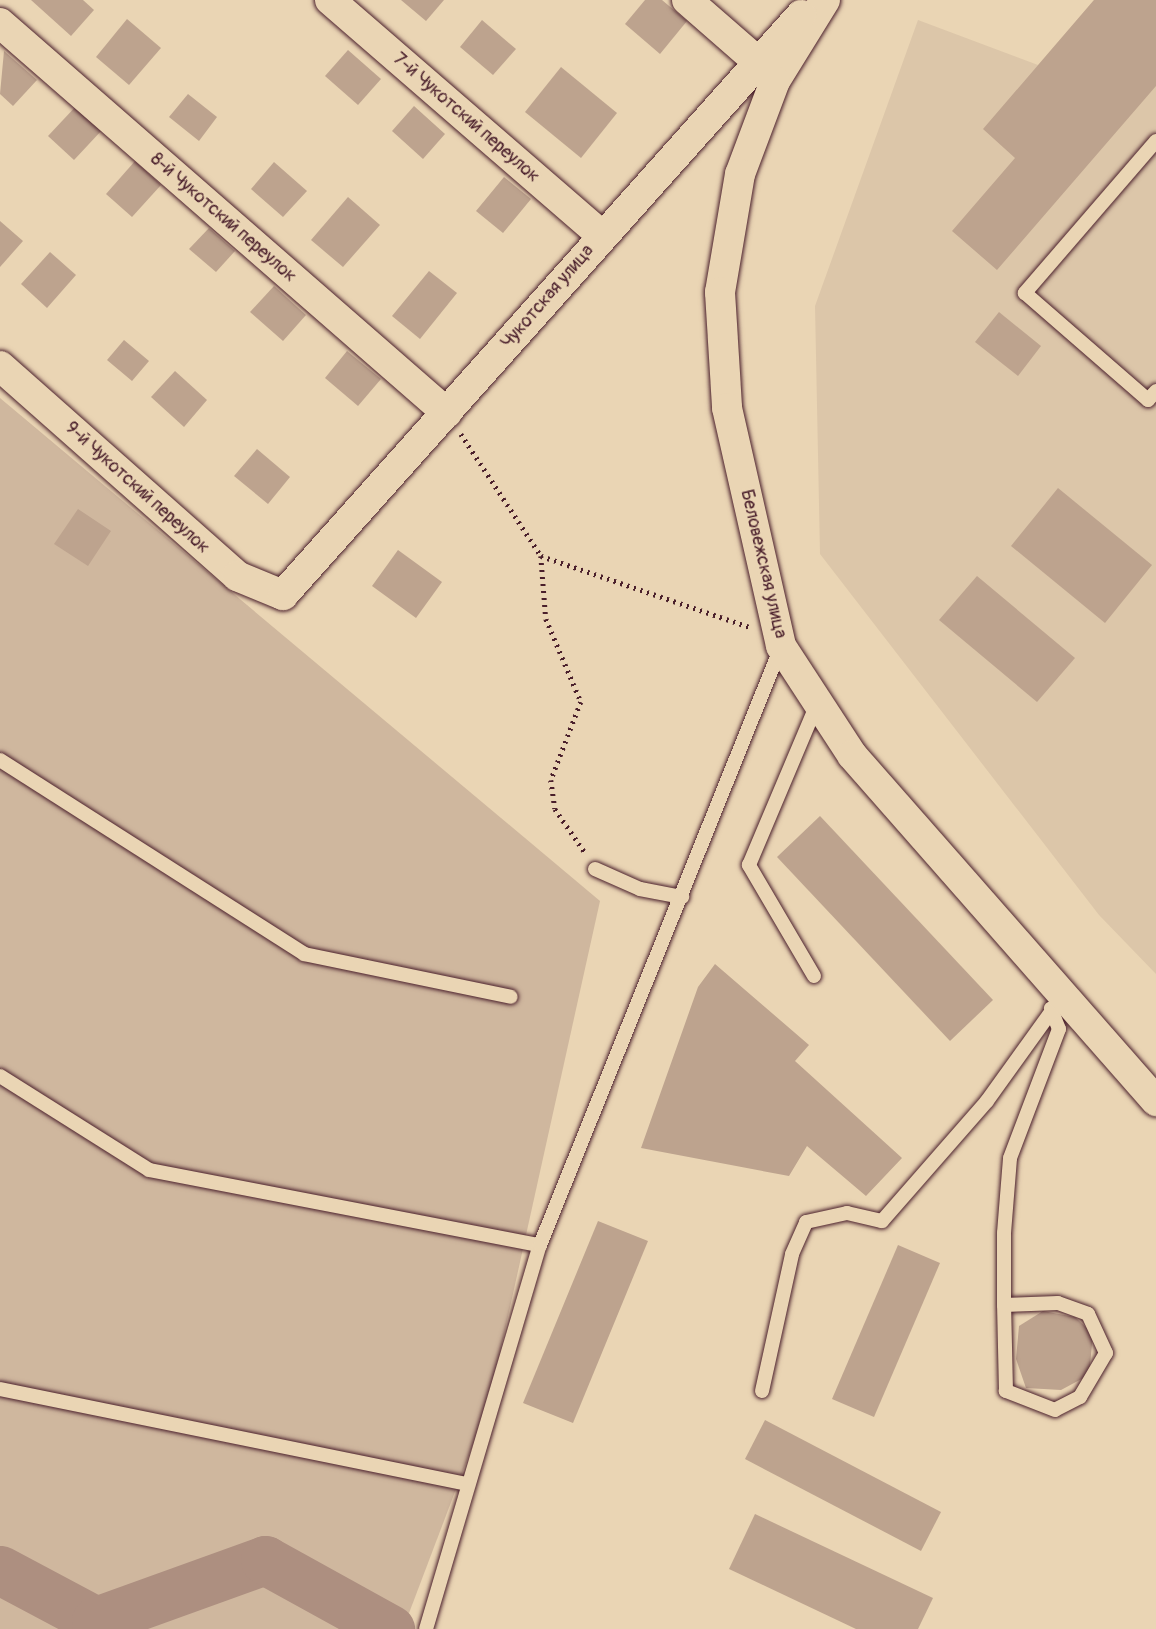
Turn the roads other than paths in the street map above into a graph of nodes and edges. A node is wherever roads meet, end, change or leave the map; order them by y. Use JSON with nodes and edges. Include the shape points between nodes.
{"nodes":[{"id":1,"x":330,"y":0,"type":"edge"},
{"id":2,"x":687,"y":0,"type":"edge"},
{"id":3,"x":816,"y":0,"type":"edge"},
{"id":4,"x":825,"y":0,"type":"edge"},
{"id":5,"x":0,"y":23,"type":"edge"},
{"id":6,"x":757,"y":61,"type":"junction"},
{"id":7,"x":1156,"y":141,"type":"edge"},
{"id":8,"x":602,"y":236,"type":"junction"},
{"id":9,"x":0,"y":366,"type":"edge"},
{"id":10,"x":1156,"y":391,"type":"edge"},
{"id":11,"x":447,"y":413,"type":"junction"},
{"id":12,"x":283,"y":595,"type":"joint"},
{"id":13,"x":780,"y":641,"type":"junction"},
{"id":14,"x":818,"y":702,"type":"junction"},
{"id":15,"x":0,"y":760,"type":"edge"},
{"id":16,"x":595,"y":869,"type":"road end"},
{"id":17,"x":682,"y":897,"type":"junction"},
{"id":18,"x":814,"y":976,"type":"dead end"},
{"id":19,"x":511,"y":997,"type":"dead end"},
{"id":20,"x":1058,"y":1003,"type":"junction"},
{"id":21,"x":0,"y":1076,"type":"edge"},
{"id":22,"x":1156,"y":1101,"type":"edge"},
{"id":23,"x":540,"y":1245,"type":"junction"},
{"id":24,"x":1003,"y":1304,"type":"junction"},
{"id":25,"x":0,"y":1389,"type":"edge"},
{"id":26,"x":762,"y":1391,"type":"dead end"},
{"id":27,"x":467,"y":1484,"type":"junction"},
{"id":28,"x":426,"y":1629,"type":"edge"}],
"edges":[{"from":1,"to":8,"type":"street","name":"7-й Чукотский переулок"},
{"from":2,"to":6,"type":"street"},
{"from":3,"to":6,"type":"street","name":"Чукотская улица"},
{"from":4,"to":13,"type":"street","name":"Беловежская улица","via":[[775,81],[740,174],[720,292],[727,408]]},
{"from":5,"to":11,"type":"street","name":"8-й Чукотский переулок"},
{"from":6,"to":8,"type":"street","name":"Чукотская улица"},
{"from":7,"to":10,"type":"lane","via":[[1025,293],[1148,400]]},
{"from":8,"to":11,"type":"street","name":"Чукотская улица"},
{"from":9,"to":12,"type":"street","name":"9-й Чукотский переулок","via":[[237,576]]},
{"from":11,"to":12,"type":"street","name":"Чукотская улица"},
{"from":13,"to":14,"type":"street","name":"Беловежская улица"},
{"from":13,"to":17,"type":"lane"},
{"from":14,"to":18,"type":"lane","via":[[749,865]]},
{"from":14,"to":20,"type":"street","name":"Беловежская улица","via":[[852,755]]},
{"from":15,"to":19,"type":"lane","via":[[303,954]]},
{"from":16,"to":17,"type":"lane","via":[[640,889]]},
{"from":17,"to":23,"type":"lane"},
{"from":20,"to":22,"type":"street","name":"Беловежская улица"},
{"from":20,"to":24,"type":"lane","via":[[1059,1029],[1010,1158]]},
{"from":20,"to":26,"type":"lane","via":[[987,1101],[882,1222],[847,1213],[806,1222],[792,1254]]},
{"from":21,"to":23,"type":"lane","via":[[149,1170]]},
{"from":23,"to":27,"type":"lane"},
{"from":24,"to":24,"type":"lane","via":[[1058,1303],[1088,1314],[1105,1353],[1080,1397],[1055,1410],[1006,1391]]},
{"from":25,"to":27,"type":"lane"},
{"from":27,"to":28,"type":"lane"}]}
